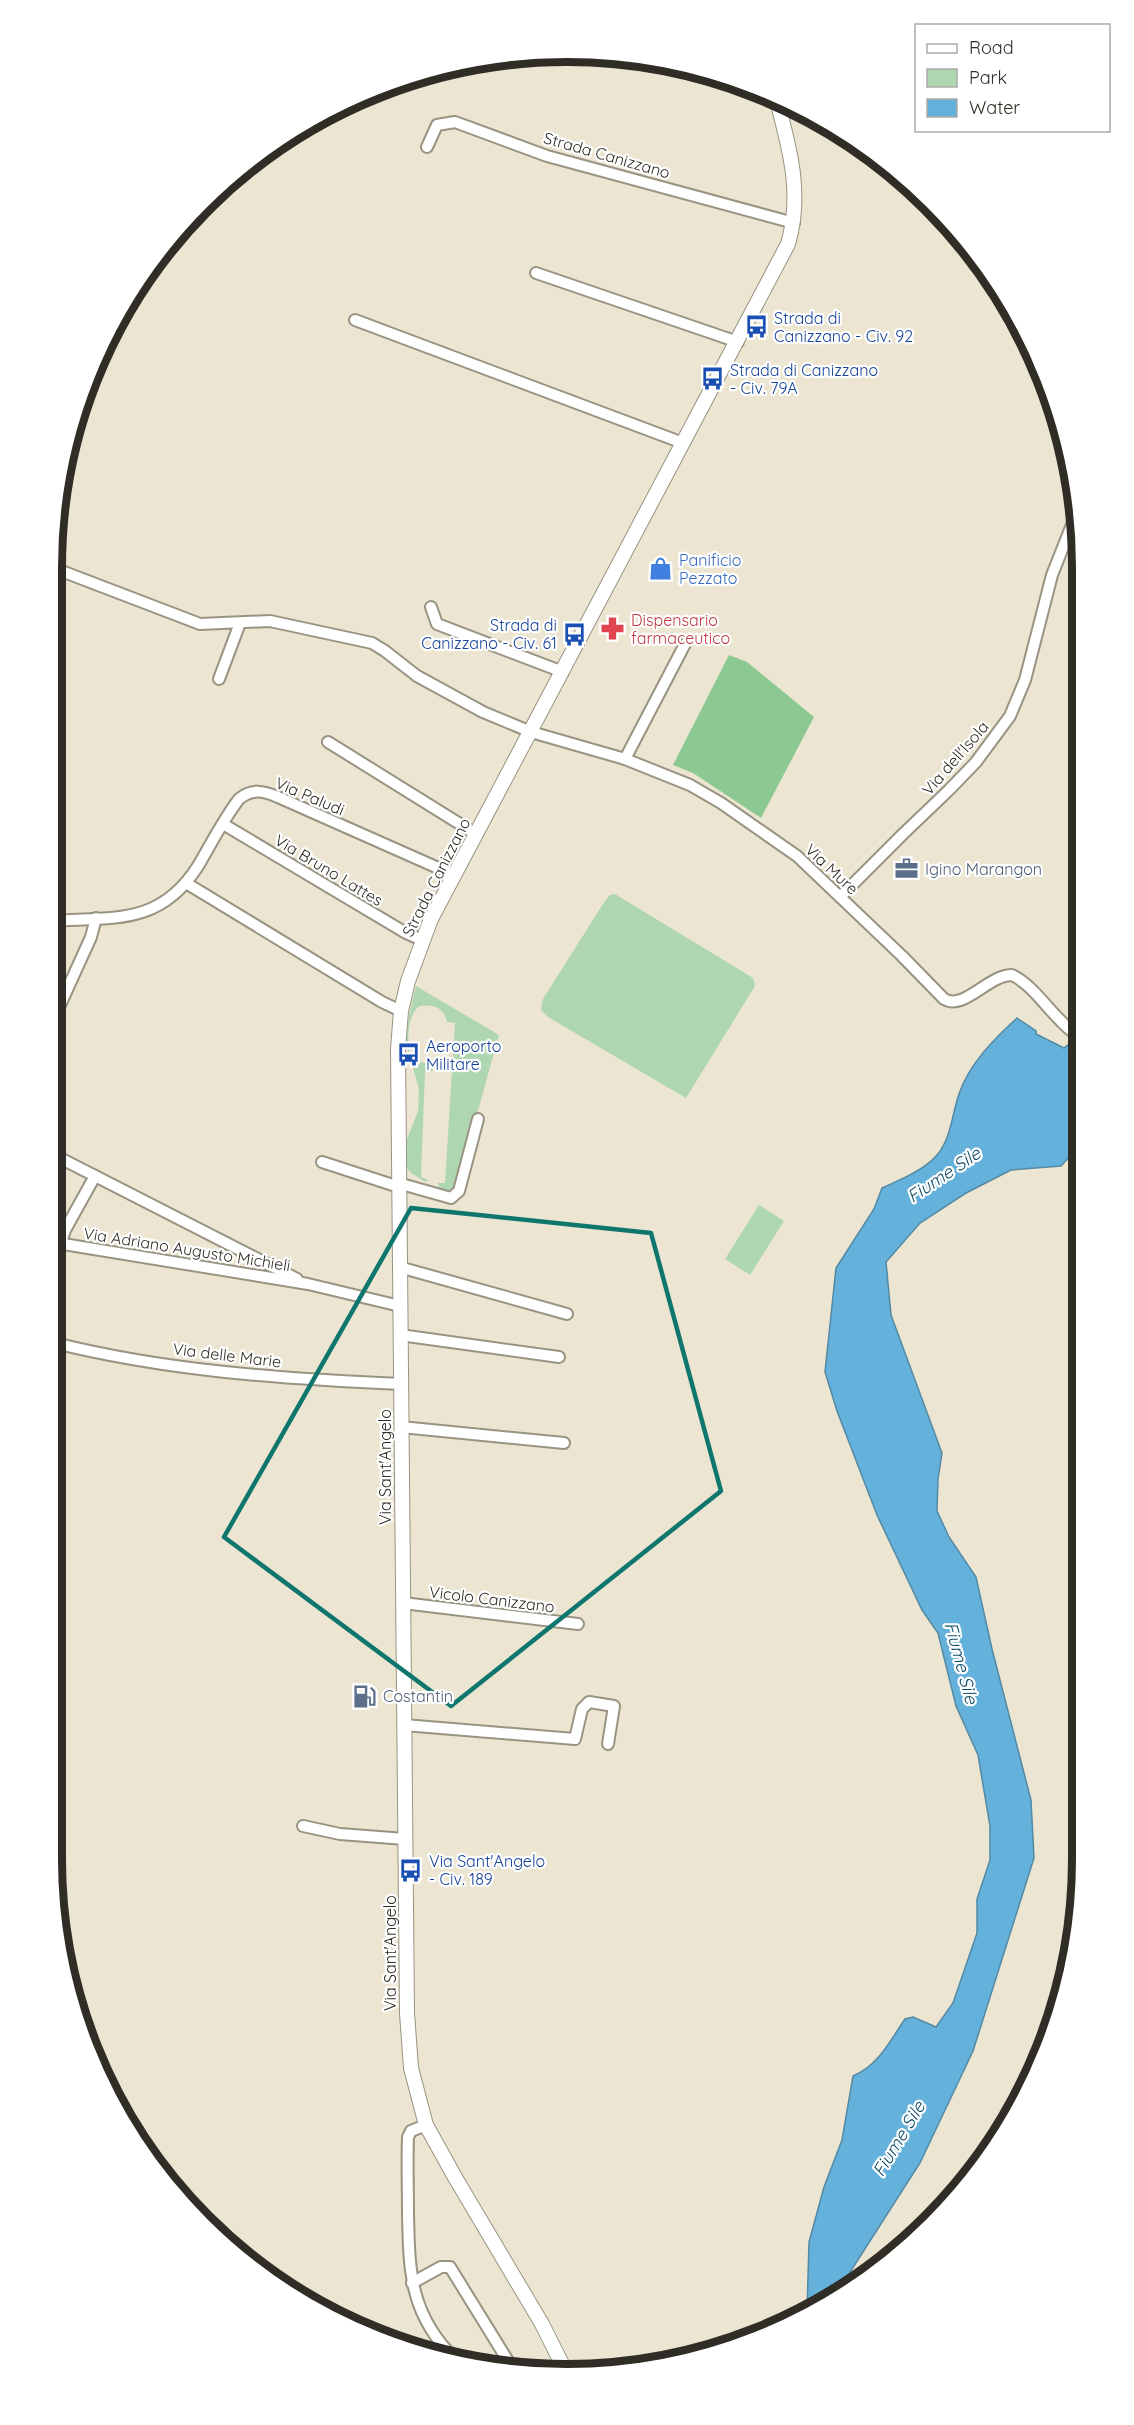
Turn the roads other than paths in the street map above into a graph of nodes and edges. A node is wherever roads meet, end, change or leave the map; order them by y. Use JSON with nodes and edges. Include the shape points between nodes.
{"nodes":[{"id":1,"x":779,"y":108,"type":"edge"},
{"id":2,"x":427,"y":147,"type":"dead end"},
{"id":3,"x":794,"y":223,"type":"junction"},
{"id":4,"x":536,"y":273,"type":"dead end"},
{"id":5,"x":356,"y":320,"type":"dead end"},
{"id":6,"x":738,"y":342,"type":"junction"},
{"id":7,"x":684,"y":443,"type":"junction"},
{"id":8,"x":1070,"y":527,"type":"edge"},
{"id":9,"x":62,"y":571,"type":"edge"},
{"id":10,"x":432,"y":607,"type":"dead end"},
{"id":11,"x":240,"y":623,"type":"junction"},
{"id":12,"x":685,"y":644,"type":"dead end"},
{"id":13,"x":563,"y":672,"type":"junction"},
{"id":14,"x":219,"y":679,"type":"dead end"},
{"id":15,"x":531,"y":732,"type":"junction"},
{"id":16,"x":328,"y":742,"type":"dead end"},
{"id":17,"x":625,"y":759,"type":"junction"},
{"id":18,"x":223,"y":824,"type":"junction"},
{"id":19,"x":476,"y":834,"type":"junction"},
{"id":20,"x":454,"y":875,"type":"junction"},
{"id":21,"x":186,"y":883,"type":"junction"},
{"id":22,"x":840,"y":897,"type":"junction"},
{"id":23,"x":96,"y":918,"type":"junction"},
{"id":24,"x":62,"y":920,"type":"edge"},
{"id":25,"x":422,"y":940,"type":"junction"},
{"id":26,"x":62,"y":1001,"type":"edge"},
{"id":27,"x":401,"y":1011,"type":"junction"},
{"id":28,"x":1072,"y":1030,"type":"edge"},
{"id":29,"x":478,"y":1119,"type":"dead end"},
{"id":30,"x":62,"y":1159,"type":"edge"},
{"id":31,"x":322,"y":1162,"type":"dead end"},
{"id":32,"x":95,"y":1176,"type":"junction"},
{"id":33,"x":399,"y":1187,"type":"junction"},
{"id":34,"x":62,"y":1234,"type":"edge"},
{"id":35,"x":62,"y":1244,"type":"edge"},
{"id":36,"x":399,"y":1267,"type":"junction"},
{"id":37,"x":308,"y":1284,"type":"junction"},
{"id":38,"x":400,"y":1306,"type":"junction"},
{"id":39,"x":567,"y":1314,"type":"dead end"},
{"id":40,"x":400,"y":1335,"type":"junction"},
{"id":41,"x":62,"y":1344,"type":"edge"},
{"id":42,"x":559,"y":1357,"type":"dead end"},
{"id":43,"x":401,"y":1384,"type":"junction"},
{"id":44,"x":401,"y":1427,"type":"junction"},
{"id":45,"x":564,"y":1443,"type":"dead end"},
{"id":46,"x":403,"y":1603,"type":"junction"},
{"id":47,"x":578,"y":1624,"type":"dead end"},
{"id":48,"x":404,"y":1725,"type":"junction"},
{"id":49,"x":608,"y":1744,"type":"dead end"},
{"id":50,"x":303,"y":1826,"type":"dead end"},
{"id":51,"x":405,"y":1839,"type":"junction"},
{"id":52,"x":426,"y":2125,"type":"junction"},
{"id":53,"x":412,"y":2283,"type":"junction"},
{"id":54,"x":444,"y":2348,"type":"edge"},
{"id":55,"x":507,"y":2360,"type":"edge"},
{"id":56,"x":562,"y":2364,"type":"edge"}],
"edges":[{"from":1,"to":3,"type":"street","name":"Strada Canizzano","via":[[793,168]]},
{"from":2,"to":3,"type":"street","name":"Strada Canizzano","via":[[437,125],[455,122],[547,156]]},
{"from":3,"to":6,"type":"street","name":"Strada Canizzano","via":[[784,255]]},
{"from":4,"to":6,"type":"street"},
{"from":5,"to":7,"type":"street"},
{"from":6,"to":7,"type":"street","name":"Strada Canizzano"},
{"from":7,"to":13,"type":"street","name":"Strada Canizzano"},
{"from":8,"to":22,"type":"street","name":"Via dell'Isola","via":[[1052,575],[1025,680],[1010,716],[976,762]]},
{"from":9,"to":11,"type":"street","name":"Via Mure","via":[[200,624]]},
{"from":10,"to":13,"type":"street","via":[[437,624]]},
{"from":11,"to":14,"type":"street"},
{"from":11,"to":15,"type":"street","name":"Via Mure","via":[[270,621],[372,644],[417,676],[483,712]]},
{"from":12,"to":17,"type":"street"},
{"from":13,"to":15,"type":"street","name":"Strada Canizzano"},
{"from":15,"to":17,"type":"street","name":"Via Mure"},
{"from":15,"to":19,"type":"street","name":"Strada Canizzano"},
{"from":16,"to":19,"type":"street"},
{"from":17,"to":22,"type":"street","name":"Via Mure","via":[[682,781],[721,802],[797,856]]},
{"from":18,"to":20,"type":"street","name":"Via Paludi","via":[[245,794],[255,790]]},
{"from":18,"to":21,"type":"street","name":"Via Paludi"},
{"from":18,"to":25,"type":"street","name":"Via Bruno Lattes"},
{"from":19,"to":20,"type":"street","name":"Strada Canizzano"},
{"from":20,"to":25,"type":"street","name":"Strada Canizzano"},
{"from":21,"to":23,"type":"street","name":"Via Paludi","via":[[151,911]]},
{"from":21,"to":27,"type":"street"},
{"from":22,"to":28,"type":"street","name":"Via Mure","via":[[948,1002],[961,1000],[997,978],[1012,975]]},
{"from":23,"to":24,"type":"street","name":"Via Paludi"},
{"from":23,"to":26,"type":"street"},
{"from":25,"to":27,"type":"street","name":"Strada Canizzano"},
{"from":27,"to":33,"type":"street","name":"Strada Canizzano"},
{"from":29,"to":33,"type":"street","via":[[457,1195],[447,1198],[405,1185]]},
{"from":30,"to":32,"type":"street","name":"Via Adriano Augusto Michieli"},
{"from":31,"to":33,"type":"street"},
{"from":32,"to":34,"type":"street","name":"Via Adriano Augusto Michieli"},
{"from":32,"to":37,"type":"street","name":"Via Adriano Augusto Michieli"},
{"from":33,"to":36,"type":"street","name":"Strada Canizzano"},
{"from":35,"to":37,"type":"street","name":"Via Adriano Augusto Michieli"},
{"from":36,"to":38,"type":"street","name":"Strada Canizzano"},
{"from":36,"to":39,"type":"street"},
{"from":37,"to":38,"type":"street","name":"Via Adriano Augusto Michieli"},
{"from":38,"to":40,"type":"street","name":"Strada Canizzano"},
{"from":40,"to":42,"type":"street"},
{"from":40,"to":43,"type":"street","name":"Strada Canizzano"},
{"from":41,"to":43,"type":"street","name":"Via delle Marie","via":[[218,1370]]},
{"from":43,"to":44,"type":"street","name":"Via Sant'Angelo"},
{"from":44,"to":45,"type":"street"},
{"from":44,"to":46,"type":"street","name":"Via Sant'Angelo"},
{"from":46,"to":47,"type":"street","name":"Vicolo Canizzano"},
{"from":46,"to":48,"type":"street","name":"Via Sant'Angelo"},
{"from":48,"to":49,"type":"street","via":[[575,1739],[582,1708],[589,1702],[614,1706]]},
{"from":48,"to":51,"type":"street","name":"Via Sant'Angelo"},
{"from":50,"to":51,"type":"street","via":[[340,1834]]},
{"from":51,"to":52,"type":"street","name":"Via Sant'Angelo","via":[[409,2052]]},
{"from":52,"to":53,"type":"street","via":[[411,2131],[408,2137]]},
{"from":52,"to":56,"type":"street","name":"Via Sant'Angelo"},
{"from":53,"to":54,"type":"street","via":[[424,2319]]},
{"from":53,"to":55,"type":"street","via":[[441,2266],[450,2268]]}]}
